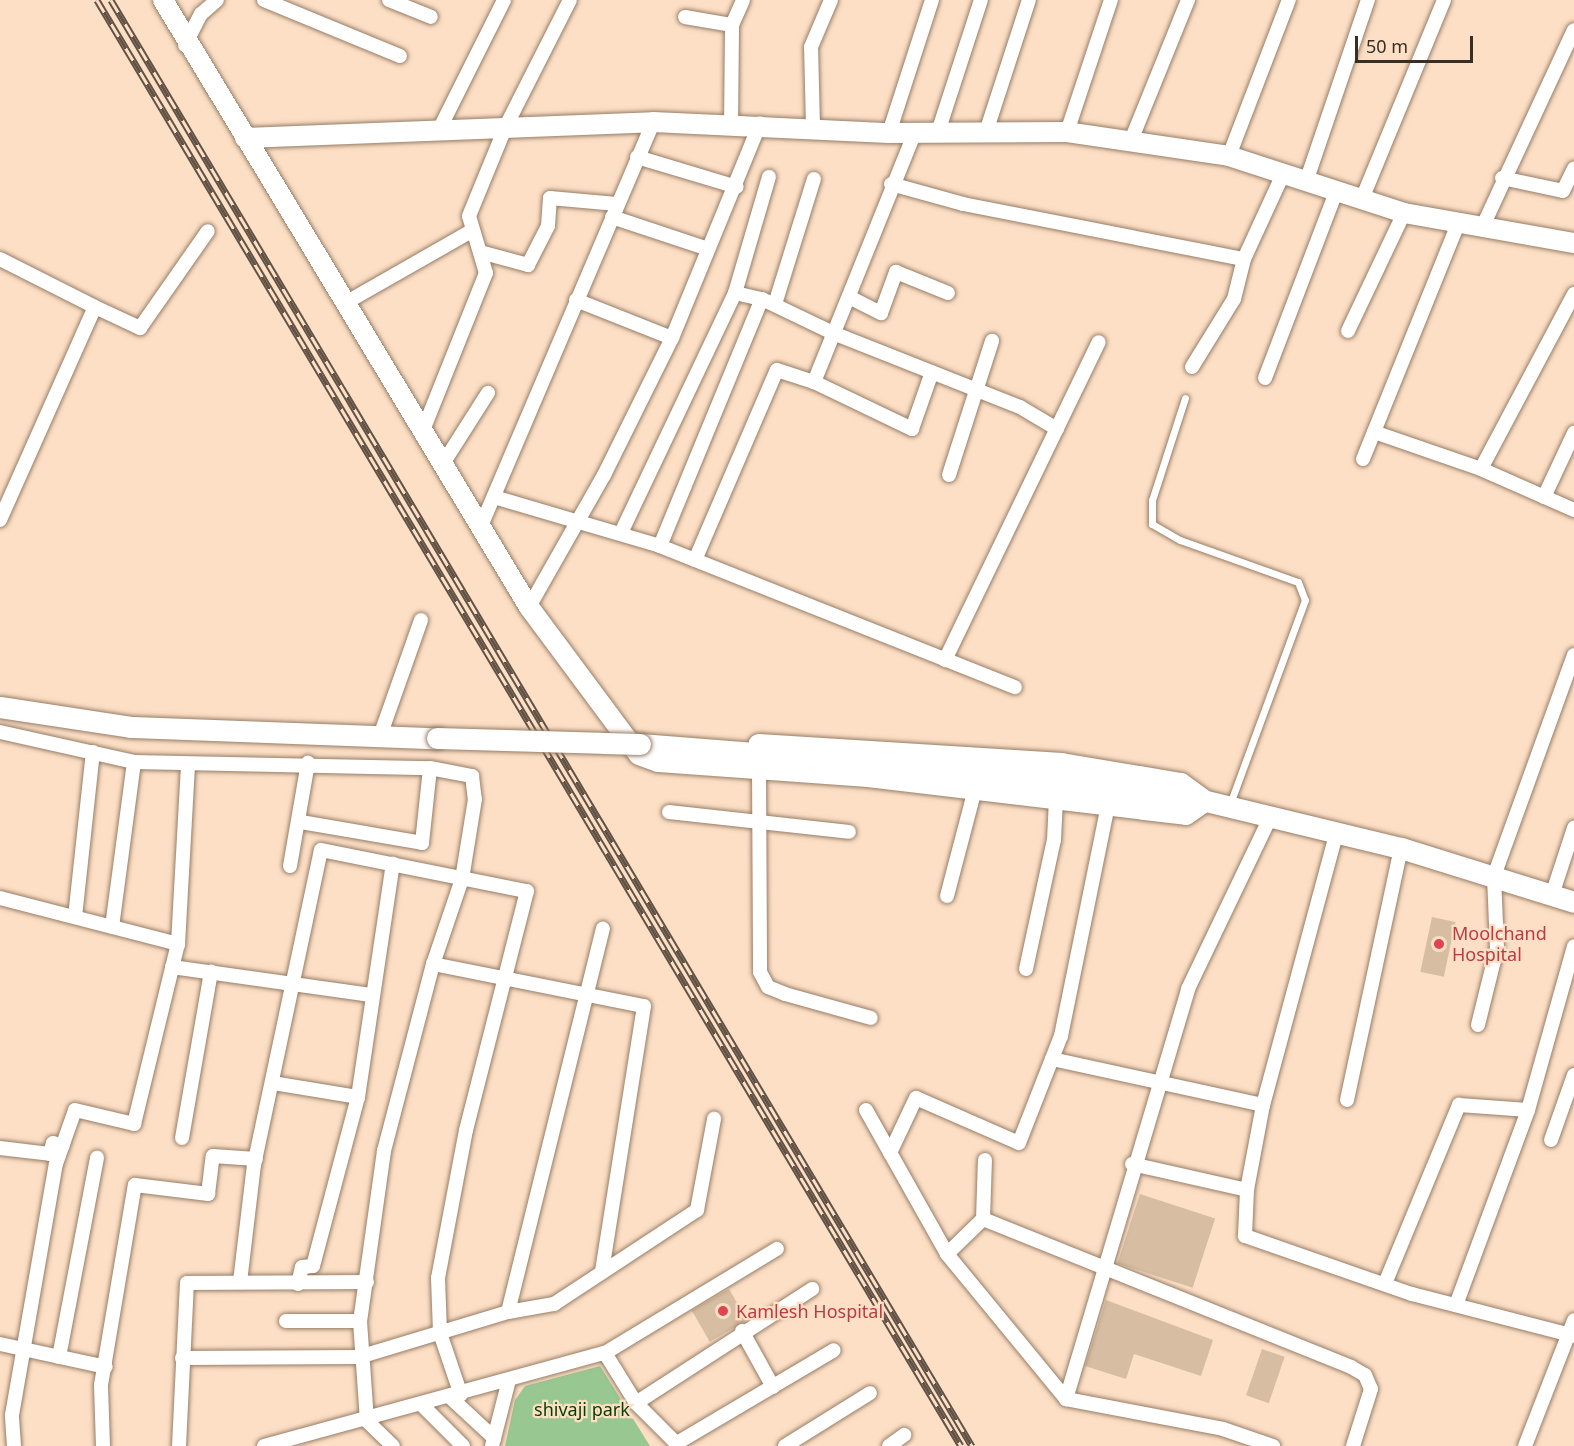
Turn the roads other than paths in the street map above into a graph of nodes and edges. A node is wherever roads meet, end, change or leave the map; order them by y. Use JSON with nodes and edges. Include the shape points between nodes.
{"nodes":[{"id":1,"x":162,"y":0,"type":"edge"},
{"id":2,"x":217,"y":0,"type":"edge"},
{"id":3,"x":264,"y":0,"type":"edge"},
{"id":4,"x":388,"y":0,"type":"edge"},
{"id":5,"x":504,"y":0,"type":"edge"},
{"id":6,"x":570,"y":0,"type":"edge"},
{"id":7,"x":743,"y":0,"type":"edge"},
{"id":8,"x":831,"y":0,"type":"edge"},
{"id":9,"x":932,"y":0,"type":"edge"},
{"id":10,"x":981,"y":0,"type":"edge"},
{"id":11,"x":1029,"y":0,"type":"edge"},
{"id":12,"x":1111,"y":0,"type":"edge"},
{"id":13,"x":1188,"y":0,"type":"edge"},
{"id":14,"x":1289,"y":0,"type":"edge"},
{"id":15,"x":1368,"y":0,"type":"edge"},
{"id":16,"x":1444,"y":0,"type":"edge"},
{"id":17,"x":431,"y":17,"type":"dead end"},
{"id":18,"x":685,"y":17,"type":"dead end"},
{"id":19,"x":732,"y":25,"type":"junction"},
{"id":20,"x":1574,"y":30,"type":"edge"},
{"id":21,"x":185,"y":45,"type":"junction"},
{"id":22,"x":400,"y":56,"type":"dead end"},
{"id":23,"x":653,"y":122,"type":"junction"},
{"id":24,"x":760,"y":123,"type":"junction"},
{"id":25,"x":730,"y":125,"type":"junction"},
{"id":26,"x":506,"y":126,"type":"junction"},
{"id":27,"x":813,"y":127,"type":"junction"},
{"id":28,"x":440,"y":128,"type":"junction"},
{"id":29,"x":915,"y":132,"type":"junction"},
{"id":30,"x":938,"y":132,"type":"junction"},
{"id":31,"x":986,"y":132,"type":"junction"},
{"id":32,"x":1066,"y":132,"type":"junction"},
{"id":33,"x":889,"y":133,"type":"junction"},
{"id":34,"x":245,"y":138,"type":"junction"},
{"id":35,"x":1132,"y":138,"type":"junction"},
{"id":36,"x":1228,"y":156,"type":"junction"},
{"id":37,"x":637,"y":157,"type":"junction"},
{"id":38,"x":1574,"y":168,"type":"edge"},
{"id":39,"x":1284,"y":172,"type":"junction"},
{"id":40,"x":769,"y":177,"type":"dead end"},
{"id":41,"x":1503,"y":178,"type":"junction"},
{"id":42,"x":814,"y":179,"type":"dead end"},
{"id":43,"x":1307,"y":179,"type":"junction"},
{"id":44,"x":891,"y":184,"type":"junction"},
{"id":45,"x":737,"y":187,"type":"junction"},
{"id":46,"x":1337,"y":189,"type":"junction"},
{"id":47,"x":1362,"y":199,"type":"junction"},
{"id":48,"x":614,"y":210,"type":"junction"},
{"id":49,"x":1404,"y":213,"type":"junction"},
{"id":50,"x":1458,"y":224,"type":"junction"},
{"id":51,"x":1482,"y":228,"type":"junction"},
{"id":52,"x":473,"y":230,"type":"junction"},
{"id":53,"x":208,"y":231,"type":"dead end"},
{"id":54,"x":1574,"y":243,"type":"edge"},
{"id":55,"x":708,"y":249,"type":"junction"},
{"id":56,"x":480,"y":252,"type":"junction"},
{"id":57,"x":0,"y":259,"type":"edge"},
{"id":58,"x":1244,"y":259,"type":"junction"},
{"id":59,"x":735,"y":293,"type":"junction"},
{"id":60,"x":948,"y":293,"type":"dead end"},
{"id":61,"x":1574,"y":294,"type":"edge"},
{"id":62,"x":849,"y":297,"type":"junction"},
{"id":63,"x":576,"y":300,"type":"junction"},
{"id":64,"x":768,"y":301,"type":"junction"},
{"id":65,"x":347,"y":302,"type":"junction"},
{"id":66,"x":95,"y":307,"type":"junction"},
{"id":67,"x":1348,"y":331,"type":"dead end"},
{"id":68,"x":833,"y":333,"type":"junction"},
{"id":69,"x":672,"y":338,"type":"junction"},
{"id":70,"x":992,"y":341,"type":"dead end"},
{"id":71,"x":1099,"y":342,"type":"dead end"},
{"id":72,"x":1192,"y":367,"type":"dead end"},
{"id":73,"x":932,"y":372,"type":"junction"},
{"id":74,"x":1265,"y":378,"type":"dead end"},
{"id":75,"x":814,"y":382,"type":"junction"},
{"id":76,"x":976,"y":389,"type":"junction"},
{"id":77,"x":488,"y":393,"type":"dead end"},
{"id":78,"x":1185,"y":398,"type":"dead end"},
{"id":79,"x":424,"y":428,"type":"junction"},
{"id":80,"x":1057,"y":429,"type":"junction"},
{"id":81,"x":1374,"y":432,"type":"junction"},
{"id":82,"x":1574,"y":432,"type":"edge"},
{"id":83,"x":1363,"y":459,"type":"dead end"},
{"id":84,"x":444,"y":462,"type":"junction"},
{"id":85,"x":1481,"y":469,"type":"junction"},
{"id":86,"x":949,"y":475,"type":"dead end"},
{"id":87,"x":494,"y":497,"type":"junction"},
{"id":88,"x":1544,"y":497,"type":"junction"},
{"id":89,"x":1574,"y":510,"type":"edge"},
{"id":90,"x":579,"y":519,"type":"junction"},
{"id":91,"x":0,"y":520,"type":"edge"},
{"id":92,"x":481,"y":526,"type":"junction"},
{"id":93,"x":621,"y":533,"type":"junction"},
{"id":94,"x":660,"y":546,"type":"junction"},
{"id":95,"x":695,"y":560,"type":"junction"},
{"id":96,"x":529,"y":607,"type":"junction"},
{"id":97,"x":421,"y":620,"type":"dead end"},
{"id":98,"x":1574,"y":656,"type":"edge"},
{"id":99,"x":945,"y":660,"type":"junction"},
{"id":100,"x":1015,"y":687,"type":"dead end"},
{"id":101,"x":0,"y":707,"type":"edge"},
{"id":102,"x":0,"y":732,"type":"edge"},
{"id":103,"x":380,"y":736,"type":"junction"},
{"id":104,"x":635,"y":742,"type":"junction"},
{"id":105,"x":93,"y":752,"type":"junction"},
{"id":106,"x":134,"y":762,"type":"junction"},
{"id":107,"x":308,"y":763,"type":"junction"},
{"id":108,"x":189,"y":765,"type":"junction"},
{"id":109,"x":430,"y":768,"type":"junction"},
{"id":110,"x":759,"y":768,"type":"junction"},
{"id":111,"x":975,"y":789,"type":"junction"},
{"id":112,"x":1056,"y":799,"type":"junction"},
{"id":113,"x":1206,"y":801,"type":"junction"},
{"id":114,"x":1108,"y":806,"type":"junction"},
{"id":115,"x":1229,"y":806,"type":"junction"},
{"id":116,"x":669,"y":812,"type":"dead end"},
{"id":117,"x":1271,"y":816,"type":"junction"},
{"id":118,"x":758,"y":820,"type":"junction"},
{"id":119,"x":301,"y":822,"type":"junction"},
{"id":120,"x":1574,"y":828,"type":"edge"},
{"id":121,"x":1337,"y":831,"type":"junction"},
{"id":122,"x":849,"y":832,"type":"dead end"},
{"id":123,"x":1401,"y":848,"type":"junction"},
{"id":124,"x":393,"y":864,"type":"junction"},
{"id":125,"x":290,"y":866,"type":"dead end"},
{"id":126,"x":1494,"y":876,"type":"junction"},
{"id":127,"x":462,"y":879,"type":"junction"},
{"id":128,"x":1552,"y":895,"type":"junction"},
{"id":129,"x":947,"y":896,"type":"dead end"},
{"id":130,"x":0,"y":897,"type":"edge"},
{"id":131,"x":1574,"y":902,"type":"edge"},
{"id":132,"x":75,"y":917,"type":"junction"},
{"id":133,"x":112,"y":927,"type":"junction"},
{"id":134,"x":603,"y":929,"type":"dead end"},
{"id":135,"x":178,"y":944,"type":"junction"},
{"id":136,"x":1574,"y":946,"type":"edge"},
{"id":137,"x":433,"y":964,"type":"junction"},
{"id":138,"x":172,"y":967,"type":"junction"},
{"id":139,"x":1026,"y":969,"type":"dead end"},
{"id":140,"x":211,"y":972,"type":"junction"},
{"id":141,"x":507,"y":979,"type":"junction"},
{"id":142,"x":293,"y":984,"type":"junction"},
{"id":143,"x":371,"y":995,"type":"junction"},
{"id":144,"x":583,"y":998,"type":"junction"},
{"id":145,"x":871,"y":1018,"type":"dead end"},
{"id":146,"x":1478,"y":1025,"type":"dead end"},
{"id":147,"x":1052,"y":1059,"type":"junction"},
{"id":148,"x":1574,"y":1075,"type":"edge"},
{"id":149,"x":1159,"y":1078,"type":"junction"},
{"id":150,"x":273,"y":1083,"type":"junction"},
{"id":151,"x":358,"y":1097,"type":"junction"},
{"id":152,"x":1347,"y":1100,"type":"dead end"},
{"id":153,"x":1263,"y":1105,"type":"junction"},
{"id":154,"x":866,"y":1110,"type":"dead end"},
{"id":155,"x":1528,"y":1110,"type":"junction"},
{"id":156,"x":714,"y":1119,"type":"dead end"},
{"id":157,"x":182,"y":1138,"type":"dead end"},
{"id":158,"x":1551,"y":1140,"type":"dead end"},
{"id":159,"x":63,"y":1146,"type":"junction"},
{"id":160,"x":0,"y":1148,"type":"edge"},
{"id":161,"x":890,"y":1153,"type":"junction"},
{"id":162,"x":97,"y":1158,"type":"dead end"},
{"id":163,"x":256,"y":1159,"type":"junction"},
{"id":164,"x":985,"y":1160,"type":"dead end"},
{"id":165,"x":1132,"y":1164,"type":"junction"},
{"id":166,"x":1246,"y":1190,"type":"junction"},
{"id":167,"x":983,"y":1219,"type":"junction"},
{"id":168,"x":777,"y":1249,"type":"dead end"},
{"id":169,"x":947,"y":1254,"type":"junction"},
{"id":170,"x":1108,"y":1271,"type":"junction"},
{"id":171,"x":602,"y":1272,"type":"junction"},
{"id":172,"x":1386,"y":1281,"type":"junction"},
{"id":173,"x":240,"y":1282,"type":"junction"},
{"id":174,"x":367,"y":1282,"type":"junction"},
{"id":175,"x":298,"y":1284,"type":"junction"},
{"id":176,"x":812,"y":1289,"type":"dead end"},
{"id":177,"x":1456,"y":1305,"type":"junction"},
{"id":178,"x":508,"y":1312,"type":"junction"},
{"id":179,"x":1574,"y":1320,"type":"edge"},
{"id":180,"x":286,"y":1321,"type":"dead end"},
{"id":181,"x":360,"y":1322,"type":"junction"},
{"id":182,"x":742,"y":1331,"type":"junction"},
{"id":183,"x":440,"y":1333,"type":"junction"},
{"id":184,"x":1573,"y":1336,"type":"edge"},
{"id":185,"x":0,"y":1344,"type":"edge"},
{"id":186,"x":27,"y":1350,"type":"junction"},
{"id":187,"x":834,"y":1350,"type":"dead end"},
{"id":188,"x":605,"y":1353,"type":"junction"},
{"id":189,"x":59,"y":1357,"type":"junction"},
{"id":190,"x":359,"y":1357,"type":"junction"},
{"id":191,"x":182,"y":1358,"type":"junction"},
{"id":192,"x":106,"y":1367,"type":"junction"},
{"id":193,"x":509,"y":1380,"type":"junction"},
{"id":194,"x":773,"y":1387,"type":"junction"},
{"id":195,"x":870,"y":1393,"type":"dead end"},
{"id":196,"x":456,"y":1396,"type":"junction"},
{"id":197,"x":1066,"y":1400,"type":"junction"},
{"id":198,"x":636,"y":1403,"type":"junction"},
{"id":199,"x":422,"y":1405,"type":"junction"},
{"id":200,"x":367,"y":1420,"type":"junction"},
{"id":201,"x":904,"y":1435,"type":"dead end"},
{"id":202,"x":493,"y":1442,"type":"edge"},
{"id":203,"x":678,"y":1445,"type":"edge"},
{"id":204,"x":14,"y":1446,"type":"edge"},
{"id":205,"x":103,"y":1446,"type":"edge"},
{"id":206,"x":179,"y":1446,"type":"edge"},
{"id":207,"x":264,"y":1446,"type":"edge"},
{"id":208,"x":393,"y":1446,"type":"edge"},
{"id":209,"x":463,"y":1446,"type":"edge"},
{"id":210,"x":785,"y":1446,"type":"edge"},
{"id":211,"x":890,"y":1446,"type":"edge"},
{"id":212,"x":1274,"y":1446,"type":"edge"},
{"id":213,"x":1353,"y":1446,"type":"edge"},
{"id":214,"x":1525,"y":1446,"type":"edge"}],
"edges":[{"from":1,"to":21,"type":"street"},
{"from":2,"to":21,"type":"street","via":[[201,14]]},
{"from":3,"to":22,"type":"street"},
{"from":4,"to":17,"type":"street"},
{"from":5,"to":28,"type":"street"},
{"from":6,"to":26,"type":"street"},
{"from":7,"to":19,"type":"street"},
{"from":8,"to":27,"type":"street","via":[[811,47]]},
{"from":9,"to":33,"type":"street"},
{"from":10,"to":30,"type":"street"},
{"from":11,"to":31,"type":"street"},
{"from":12,"to":32,"type":"street"},
{"from":13,"to":35,"type":"street"},
{"from":14,"to":36,"type":"street"},
{"from":15,"to":43,"type":"street"},
{"from":16,"to":47,"type":"street"},
{"from":18,"to":19,"type":"street"},
{"from":19,"to":25,"type":"street"},
{"from":20,"to":41,"type":"street"},
{"from":21,"to":34,"type":"street"},
{"from":23,"to":25,"type":"street"},
{"from":23,"to":26,"type":"street"},
{"from":23,"to":37,"type":"street"},
{"from":24,"to":25,"type":"street"},
{"from":24,"to":27,"type":"street"},
{"from":24,"to":45,"type":"street"},
{"from":26,"to":28,"type":"street"},
{"from":26,"to":52,"type":"street","via":[[469,216]]},
{"from":27,"to":33,"type":"street"},
{"from":28,"to":34,"type":"street"},
{"from":29,"to":30,"type":"street"},
{"from":29,"to":33,"type":"street"},
{"from":29,"to":44,"type":"street"},
{"from":30,"to":31,"type":"street"},
{"from":31,"to":32,"type":"street"},
{"from":32,"to":35,"type":"street"},
{"from":34,"to":65,"type":"street"},
{"from":35,"to":36,"type":"street"},
{"from":36,"to":39,"type":"street"},
{"from":37,"to":45,"type":"street"},
{"from":37,"to":48,"type":"street"},
{"from":38,"to":41,"type":"street","via":[[1563,191]]},
{"from":39,"to":43,"type":"street"},
{"from":39,"to":58,"type":"street"},
{"from":40,"to":59,"type":"street"},
{"from":41,"to":51,"type":"street"},
{"from":42,"to":64,"type":"street"},
{"from":43,"to":46,"type":"street"},
{"from":44,"to":58,"type":"street","via":[[963,204]]},
{"from":44,"to":62,"type":"street"},
{"from":45,"to":55,"type":"street"},
{"from":46,"to":47,"type":"street"},
{"from":46,"to":74,"type":"street"},
{"from":47,"to":49,"type":"street"},
{"from":48,"to":55,"type":"street"},
{"from":48,"to":56,"type":"street","via":[[550,198],[548,226],[528,265]]},
{"from":48,"to":63,"type":"street"},
{"from":49,"to":50,"type":"street"},
{"from":49,"to":67,"type":"street"},
{"from":50,"to":51,"type":"street"},
{"from":50,"to":81,"type":"street"},
{"from":51,"to":54,"type":"street"},
{"from":52,"to":56,"type":"street"},
{"from":52,"to":65,"type":"street"},
{"from":53,"to":66,"type":"street","via":[[140,328]]},
{"from":55,"to":69,"type":"street"},
{"from":56,"to":79,"type":"street","via":[[486,273]]},
{"from":57,"to":66,"type":"street"},
{"from":58,"to":72,"type":"street","via":[[1234,299]]},
{"from":59,"to":64,"type":"street"},
{"from":59,"to":93,"type":"street"},
{"from":60,"to":62,"type":"street","via":[[896,273],[881,313]]},
{"from":61,"to":85,"type":"street"},
{"from":62,"to":68,"type":"street"},
{"from":63,"to":69,"type":"street"},
{"from":63,"to":87,"type":"street"},
{"from":64,"to":68,"type":"street"},
{"from":64,"to":94,"type":"street"},
{"from":65,"to":79,"type":"street"},
{"from":66,"to":91,"type":"street"},
{"from":68,"to":73,"type":"street"},
{"from":68,"to":75,"type":"street"},
{"from":69,"to":90,"type":"street"},
{"from":70,"to":76,"type":"street"},
{"from":71,"to":80,"type":"street"},
{"from":73,"to":75,"type":"street","via":[[912,429]]},
{"from":73,"to":76,"type":"street"},
{"from":75,"to":95,"type":"street","via":[[777,370]]},
{"from":76,"to":80,"type":"street"},
{"from":76,"to":86,"type":"street"},
{"from":77,"to":84,"type":"street"},
{"from":78,"to":115,"type":"lane","via":[[1152,500],[1152,524],[1180,540],[1298,582],[1305,600]]},
{"from":79,"to":84,"type":"street"},
{"from":80,"to":99,"type":"street"},
{"from":81,"to":83,"type":"street"},
{"from":81,"to":85,"type":"street"},
{"from":82,"to":88,"type":"street"},
{"from":84,"to":92,"type":"street"},
{"from":85,"to":88,"type":"street"},
{"from":87,"to":90,"type":"street"},
{"from":87,"to":92,"type":"street"},
{"from":88,"to":89,"type":"street"},
{"from":90,"to":93,"type":"street"},
{"from":90,"to":96,"type":"street"},
{"from":92,"to":96,"type":"street"},
{"from":93,"to":94,"type":"street"},
{"from":94,"to":95,"type":"street"},
{"from":95,"to":99,"type":"street"},
{"from":96,"to":104,"type":"street"},
{"from":97,"to":103,"type":"street"},
{"from":98,"to":126,"type":"street"},
{"from":99,"to":100,"type":"street"},
{"from":101,"to":103,"type":"main road","via":[[130,727]]},
{"from":102,"to":105,"type":"street"},
{"from":103,"to":104,"type":"main road","bridge":true},
{"from":104,"to":110,"type":"street","via":[[639,755],[658,762]]},
{"from":104,"to":113,"type":"main road","via":[[968,770]]},
{"from":105,"to":106,"type":"street"},
{"from":105,"to":132,"type":"street"},
{"from":106,"to":108,"type":"street"},
{"from":106,"to":133,"type":"street"},
{"from":107,"to":108,"type":"street"},
{"from":107,"to":109,"type":"street"},
{"from":107,"to":119,"type":"street"},
{"from":108,"to":135,"type":"street"},
{"from":109,"to":119,"type":"street","via":[[422,843]]},
{"from":109,"to":127,"type":"street","via":[[472,776],[475,799]]},
{"from":110,"to":111,"type":"street"},
{"from":110,"to":118,"type":"street"},
{"from":111,"to":112,"type":"street"},
{"from":111,"to":129,"type":"street"},
{"from":112,"to":114,"type":"street"},
{"from":112,"to":139,"type":"street","via":[[1054,840]]},
{"from":113,"to":114,"type":"street","via":[[1186,815]]},
{"from":113,"to":115,"type":"main road"},
{"from":114,"to":147,"type":"street"},
{"from":115,"to":117,"type":"main road"},
{"from":116,"to":118,"type":"street"},
{"from":117,"to":121,"type":"main road"},
{"from":117,"to":149,"type":"street","via":[[1188,989]]},
{"from":118,"to":122,"type":"street"},
{"from":118,"to":145,"type":"street","via":[[757,955],[768,987]]},
{"from":119,"to":125,"type":"street"},
{"from":120,"to":128,"type":"street"},
{"from":121,"to":123,"type":"main road"},
{"from":121,"to":153,"type":"street"},
{"from":123,"to":126,"type":"main road"},
{"from":123,"to":152,"type":"street"},
{"from":124,"to":127,"type":"street"},
{"from":124,"to":142,"type":"street","via":[[321,850]]},
{"from":124,"to":143,"type":"street"},
{"from":126,"to":128,"type":"main road"},
{"from":126,"to":146,"type":"street","via":[[1497,948]]},
{"from":127,"to":137,"type":"street"},
{"from":127,"to":141,"type":"street","via":[[527,891]]},
{"from":128,"to":131,"type":"main road"},
{"from":130,"to":132,"type":"street"},
{"from":132,"to":133,"type":"street"},
{"from":133,"to":135,"type":"street"},
{"from":134,"to":144,"type":"street"},
{"from":135,"to":138,"type":"street"},
{"from":136,"to":155,"type":"street"},
{"from":137,"to":141,"type":"street"},
{"from":137,"to":174,"type":"street","via":[[384,1151]]},
{"from":138,"to":140,"type":"street"},
{"from":138,"to":159,"type":"street","via":[[134,1124],[75,1110]]},
{"from":140,"to":142,"type":"street"},
{"from":140,"to":157,"type":"street"},
{"from":141,"to":144,"type":"street","via":[[512,976]]},
{"from":141,"to":183,"type":"street","via":[[466,1130],[440,1266]]},
{"from":142,"to":143,"type":"street"},
{"from":142,"to":150,"type":"street"},
{"from":143,"to":151,"type":"street"},
{"from":144,"to":171,"type":"street","via":[[644,1006]]},
{"from":144,"to":178,"type":"street"},
{"from":147,"to":149,"type":"street"},
{"from":147,"to":161,"type":"street","via":[[1019,1143],[916,1098]]},
{"from":148,"to":158,"type":"street"},
{"from":149,"to":153,"type":"street"},
{"from":149,"to":165,"type":"street"},
{"from":150,"to":151,"type":"street"},
{"from":150,"to":163,"type":"street"},
{"from":151,"to":175,"type":"street","via":[[313,1266],[302,1267]]},
{"from":153,"to":166,"type":"street"},
{"from":154,"to":161,"type":"street"},
{"from":155,"to":172,"type":"street","via":[[1459,1105]]},
{"from":155,"to":177,"type":"street"},
{"from":156,"to":171,"type":"street","via":[[697,1210]]},
{"from":159,"to":160,"type":"street","via":[[53,1143],[50,1154]]},
{"from":159,"to":186,"type":"street"},
{"from":161,"to":169,"type":"street"},
{"from":162,"to":189,"type":"street"},
{"from":163,"to":173,"type":"street"},
{"from":163,"to":192,"type":"street","via":[[213,1156],[208,1194],[135,1185]]},
{"from":164,"to":167,"type":"street"},
{"from":165,"to":166,"type":"street"},
{"from":165,"to":170,"type":"street"},
{"from":166,"to":172,"type":"street","via":[[1245,1236]]},
{"from":167,"to":169,"type":"street"},
{"from":167,"to":170,"type":"street"},
{"from":168,"to":188,"type":"street"},
{"from":169,"to":197,"type":"street"},
{"from":170,"to":197,"type":"street"},
{"from":170,"to":213,"type":"street","via":[[1365,1375],[1371,1389]]},
{"from":171,"to":178,"type":"street","via":[[554,1304]]},
{"from":172,"to":177,"type":"street"},
{"from":173,"to":175,"type":"street"},
{"from":173,"to":191,"type":"street","via":[[187,1283]]},
{"from":174,"to":175,"type":"street"},
{"from":174,"to":181,"type":"street"},
{"from":176,"to":182,"type":"street"},
{"from":177,"to":184,"type":"street"},
{"from":178,"to":183,"type":"street"},
{"from":179,"to":184,"type":"street"},
{"from":180,"to":181,"type":"street"},
{"from":181,"to":190,"type":"street"},
{"from":182,"to":194,"type":"street"},
{"from":182,"to":198,"type":"street"},
{"from":183,"to":190,"type":"street"},
{"from":183,"to":196,"type":"street"},
{"from":184,"to":214,"type":"street"},
{"from":185,"to":186,"type":"street"},
{"from":186,"to":189,"type":"street"},
{"from":186,"to":204,"type":"street","via":[[12,1415]]},
{"from":187,"to":194,"type":"street"},
{"from":188,"to":193,"type":"street"},
{"from":188,"to":198,"type":"street"},
{"from":189,"to":192,"type":"street"},
{"from":190,"to":191,"type":"street"},
{"from":190,"to":200,"type":"street"},
{"from":191,"to":206,"type":"street"},
{"from":192,"to":205,"type":"street","via":[[101,1385]]},
{"from":193,"to":196,"type":"street"},
{"from":193,"to":202,"type":"street"},
{"from":194,"to":203,"type":"street"},
{"from":195,"to":210,"type":"street"},
{"from":196,"to":199,"type":"street"},
{"from":196,"to":202,"type":"street"},
{"from":197,"to":212,"type":"street","via":[[1223,1430]]},
{"from":198,"to":203,"type":"street"},
{"from":199,"to":200,"type":"street"},
{"from":199,"to":209,"type":"street"},
{"from":200,"to":207,"type":"street"},
{"from":200,"to":208,"type":"street"},
{"from":201,"to":211,"type":"street"}]}
